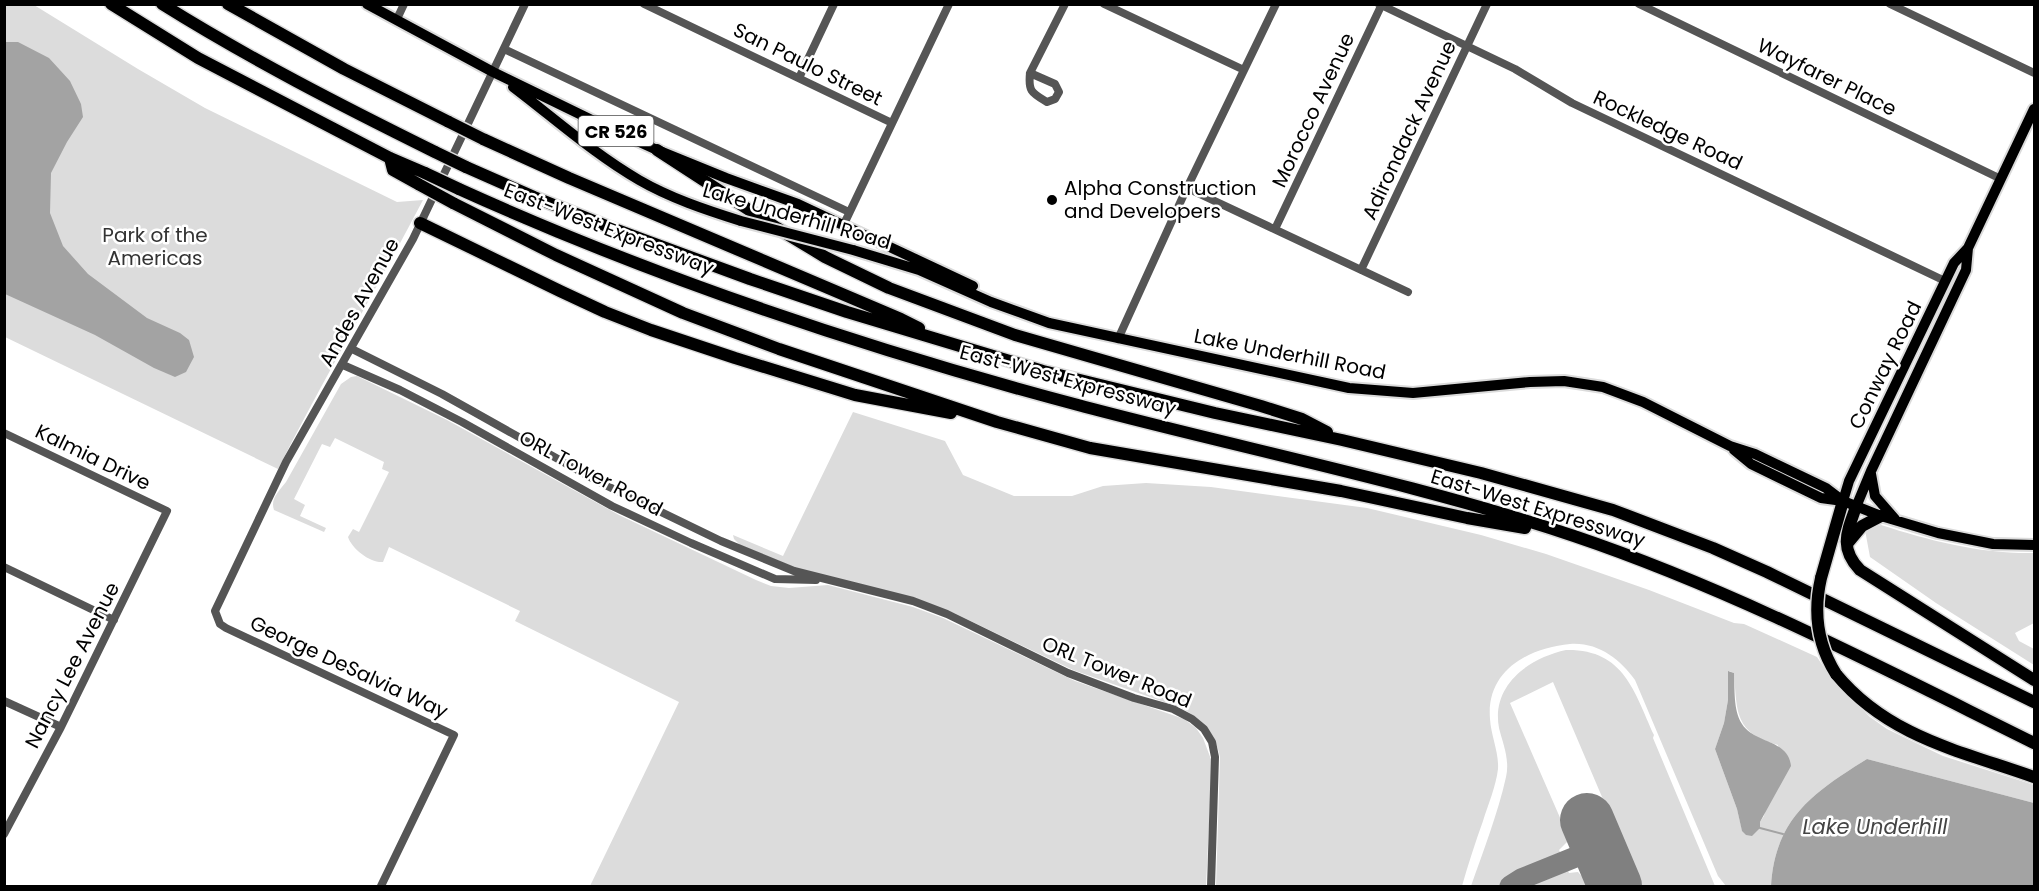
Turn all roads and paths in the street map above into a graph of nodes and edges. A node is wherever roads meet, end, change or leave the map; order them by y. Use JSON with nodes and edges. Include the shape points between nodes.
{"nodes":[{"id":1,"x":111,"y":4,"type":"edge"},
{"id":2,"x":162,"y":4,"type":"edge"},
{"id":3,"x":228,"y":4,"type":"edge"},
{"id":4,"x":367,"y":4,"type":"edge"},
{"id":5,"x":404,"y":4,"type":"edge"},
{"id":6,"x":525,"y":4,"type":"edge"},
{"id":7,"x":644,"y":4,"type":"edge"},
{"id":8,"x":834,"y":4,"type":"edge"},
{"id":9,"x":949,"y":4,"type":"edge"},
{"id":10,"x":1065,"y":4,"type":"edge"},
{"id":11,"x":1104,"y":4,"type":"edge"},
{"id":12,"x":1276,"y":4,"type":"edge"},
{"id":13,"x":1487,"y":4,"type":"edge"},
{"id":14,"x":1639,"y":4,"type":"edge"},
{"id":15,"x":1890,"y":4,"type":"edge"},
{"id":16,"x":1381,"y":5,"type":"edge"},
{"id":17,"x":397,"y":19,"type":"junction"},
{"id":18,"x":1467,"y":46,"type":"junction"},
{"id":19,"x":504,"y":49,"type":"junction"},
{"id":20,"x":1244,"y":70,"type":"junction"},
{"id":21,"x":493,"y":72,"type":"junction"},
{"id":22,"x":1030,"y":73,"type":"dead end"},
{"id":23,"x":2034,"y":73,"type":"edge"},
{"id":24,"x":799,"y":78,"type":"junction"},
{"id":25,"x":2034,"y":109,"type":"edge"},
{"id":26,"x":892,"y":123,"type":"junction"},
{"id":27,"x":657,"y":150,"type":"junction"},
{"id":28,"x":422,"y":179,"type":"junction"},
{"id":29,"x":2001,"y":179,"type":"junction"},
{"id":30,"x":1187,"y":188,"type":"junction"},
{"id":31,"x":849,"y":212,"type":"junction"},
{"id":32,"x":420,"y":223,"type":"junction"},
{"id":33,"x":844,"y":224,"type":"junction"},
{"id":34,"x":1275,"y":229,"type":"junction"},
{"id":35,"x":1968,"y":248,"type":"junction"},
{"id":36,"x":1361,"y":270,"type":"junction"},
{"id":37,"x":1945,"y":281,"type":"junction"},
{"id":38,"x":1408,"y":292,"type":"dead end"},
{"id":39,"x":1049,"y":323,"type":"junction"},
{"id":40,"x":1118,"y":339,"type":"junction"},
{"id":41,"x":944,"y":342,"type":"junction"},
{"id":42,"x":352,"y":349,"type":"junction"},
{"id":43,"x":343,"y":364,"type":"junction"},
{"id":44,"x":998,"y":422,"type":"junction"},
{"id":45,"x":4,"y":433,"type":"edge"},
{"id":46,"x":1342,"y":440,"type":"junction"},
{"id":47,"x":562,"y":461,"type":"junction"},
{"id":48,"x":1870,"y":471,"type":"junction"},
{"id":49,"x":555,"y":475,"type":"junction"},
{"id":50,"x":1843,"y":501,"type":"junction"},
{"id":51,"x":1856,"y":507,"type":"junction"},
{"id":52,"x":167,"y":512,"type":"joint"},
{"id":53,"x":1881,"y":516,"type":"junction"},
{"id":54,"x":1897,"y":521,"type":"junction"},
{"id":55,"x":1573,"y":536,"type":"junction"},
{"id":56,"x":721,"y":541,"type":"junction"},
{"id":57,"x":1846,"y":545,"type":"junction"},
{"id":58,"x":2034,"y":545,"type":"edge"},
{"id":59,"x":715,"y":554,"type":"junction"},
{"id":60,"x":4,"y":567,"type":"edge"},
{"id":61,"x":832,"y":581,"type":"junction"},
{"id":62,"x":215,"y":611,"type":"joint"},
{"id":63,"x":114,"y":620,"type":"junction"},
{"id":64,"x":2034,"y":680,"type":"edge"},
{"id":65,"x":4,"y":701,"type":"edge"},
{"id":66,"x":2034,"y":702,"type":"edge"},
{"id":67,"x":61,"y":727,"type":"junction"},
{"id":68,"x":2034,"y":743,"type":"edge"},
{"id":69,"x":2034,"y":777,"type":"edge"},
{"id":70,"x":4,"y":834,"type":"edge"},
{"id":71,"x":381,"y":886,"type":"edge"},
{"id":72,"x":1211,"y":886,"type":"edge"}],
"edges":[{"from":1,"to":28,"type":"highway","via":[[198,58],[390,158],[393,170]]},
{"from":2,"to":41,"type":"highway","name":"East-West Expressway","bridge":true,"via":[[330,100],[544,201],[846,312]]},
{"from":3,"to":41,"type":"highway","bridge":true,"via":[[344,69],[483,139],[901,319]]},
{"from":4,"to":17,"type":"main road","name":"Lake Underhill Road","number":"CR 526"},
{"from":5,"to":17,"type":"street"},
{"from":6,"to":19,"type":"street","name":"Andes Avenue"},
{"from":7,"to":24,"type":"street","name":"San Paulo Street"},
{"from":8,"to":24,"type":"street"},
{"from":9,"to":26,"type":"street"},
{"from":10,"to":22,"type":"street"},
{"from":11,"to":20,"type":"street"},
{"from":12,"to":20,"type":"street"},
{"from":13,"to":18,"type":"street","name":"Adirondack Avenue"},
{"from":14,"to":29,"type":"street","name":"Wayfarer Place"},
{"from":15,"to":23,"type":"street"},
{"from":16,"to":18,"type":"street","name":"Rockledge Road"},
{"from":16,"to":34,"type":"street","name":"Morocco Avenue"},
{"from":17,"to":21,"type":"main road","name":"Lake Underhill Road","number":"CR 526"},
{"from":18,"to":36,"type":"street","name":"Adirondack Avenue"},
{"from":18,"to":37,"type":"street","name":"Rockledge Road","via":[[1572,103]]},
{"from":19,"to":21,"type":"street","name":"Andes Avenue"},
{"from":19,"to":31,"type":"street","name":"Lake Underhill Road"},
{"from":20,"to":30,"type":"street"},
{"from":21,"to":27,"type":"main road","name":"Lake Underhill Road","number":"CR 526"},
{"from":21,"to":32,"type":"street","name":"Andes Avenue"},
{"from":21,"to":39,"type":"main road","name":"Lake Underhill Road","number":"CR 526","bridge":true,"via":[[605,157],[639,180],[685,202],[919,270]]},
{"from":24,"to":26,"type":"street","name":"San Paulo Street"},
{"from":25,"to":29,"type":"main road","name":"Conway Road"},
{"from":26,"to":31,"type":"street"},
{"from":27,"to":33,"type":"main road","name":"Lake Underhill Road","number":"CR 526"},
{"from":27,"to":46,"type":"highway","via":[[825,257],[889,288],[1015,335],[1302,419]]},
{"from":28,"to":44,"type":"highway","bridge":true,"via":[[453,203],[683,313]]},
{"from":28,"to":55,"type":"highway","name":"East-West Expressway","bridge":true,"via":[[459,189],[635,263],[902,354],[1072,404],[1383,482]]},
{"from":29,"to":35,"type":"main road","name":"Conway Road"},
{"from":30,"to":34,"type":"street"},
{"from":30,"to":40,"type":"street"},
{"from":31,"to":33,"type":"street"},
{"from":32,"to":42,"type":"street","name":"Andes Avenue"},
{"from":32,"to":44,"type":"highway","via":[[605,312],[651,330],[855,395]]},
{"from":33,"to":39,"type":"main road","name":"Lake Underhill Road","number":"CR 526"},
{"from":34,"to":36,"type":"street"},
{"from":35,"to":37,"type":"main road","name":"Conway Road","via":[[1954,262]]},
{"from":35,"to":48,"type":"main road","name":"Conway Road","via":[[1966,270]]},
{"from":36,"to":38,"type":"street"},
{"from":37,"to":50,"type":"main road","name":"Conway Road"},
{"from":39,"to":40,"type":"main road","name":"Lake Underhill Road","number":"CR 526"},
{"from":40,"to":50,"type":"main road","name":"Lake Underhill Road","number":"CR 526","via":[[1379,391],[1413,393],[1564,381],[1603,387],[1755,454],[1826,488]]},
{"from":41,"to":46,"type":"highway","name":"East-West Expressway","via":[[1149,398]]},
{"from":42,"to":43,"type":"street","name":"Andes Avenue"},
{"from":42,"to":47,"type":"street","name":"ORL Tower Road"},
{"from":43,"to":49,"type":"street","name":"ORL Tower Road","via":[[462,422]]},
{"from":43,"to":62,"type":"street","name":"Andes Avenue","via":[[286,462]]},
{"from":44,"to":55,"type":"highway","via":[[1100,450]]},
{"from":45,"to":52,"type":"street","name":"Kalmia Drive"},
{"from":46,"to":66,"type":"highway","name":"East-West Expressway","via":[[1548,491],[1662,528],[1767,572]]},
{"from":47,"to":49,"type":"street"},
{"from":47,"to":56,"type":"street","name":"ORL Tower Road"},
{"from":48,"to":51,"type":"main road","name":"Conway Road"},
{"from":48,"to":54,"type":"main road","via":[[1875,496]]},
{"from":49,"to":59,"type":"street","name":"ORL Tower Road"},
{"from":50,"to":51,"type":"main road","name":"Lake Underhill Road"},
{"from":50,"to":69,"type":"highway","bridge":true,"via":[[1816,604],[1818,633],[1836,674],[1852,694],[1898,727],[1930,742]]},
{"from":51,"to":53,"type":"main road","name":"Lake Underhill Road"},
{"from":51,"to":57,"type":"highway"},
{"from":52,"to":63,"type":"street","name":"Nancy Lee Avenue"},
{"from":53,"to":54,"type":"main road","name":"Lake Underhill Road"},
{"from":53,"to":57,"type":"highway","via":[[1862,526]]},
{"from":54,"to":58,"type":"main road","name":"Lake Underhill Road","via":[[1980,542]]},
{"from":55,"to":68,"type":"highway","name":"East-West Expressway","via":[[1763,611]]},
{"from":56,"to":59,"type":"street"},
{"from":56,"to":61,"type":"street","name":"ORL Tower Road","via":[[782,567]]},
{"from":57,"to":64,"type":"highway","via":[[1860,570]]},
{"from":59,"to":61,"type":"street","name":"ORL Tower Road","via":[[775,579]]},
{"from":60,"to":63,"type":"street"},
{"from":61,"to":72,"type":"street","name":"ORL Tower Road","via":[[913,601],[947,614],[1068,673],[1192,719],[1212,742],[1215,757]]},
{"from":62,"to":71,"type":"street","name":"George DeSalvia Way","via":[[226,628],[454,735]]},
{"from":63,"to":67,"type":"street","name":"Nancy Lee Avenue"},
{"from":65,"to":67,"type":"street"},
{"from":67,"to":70,"type":"street","name":"Nancy Lee Avenue"}]}
